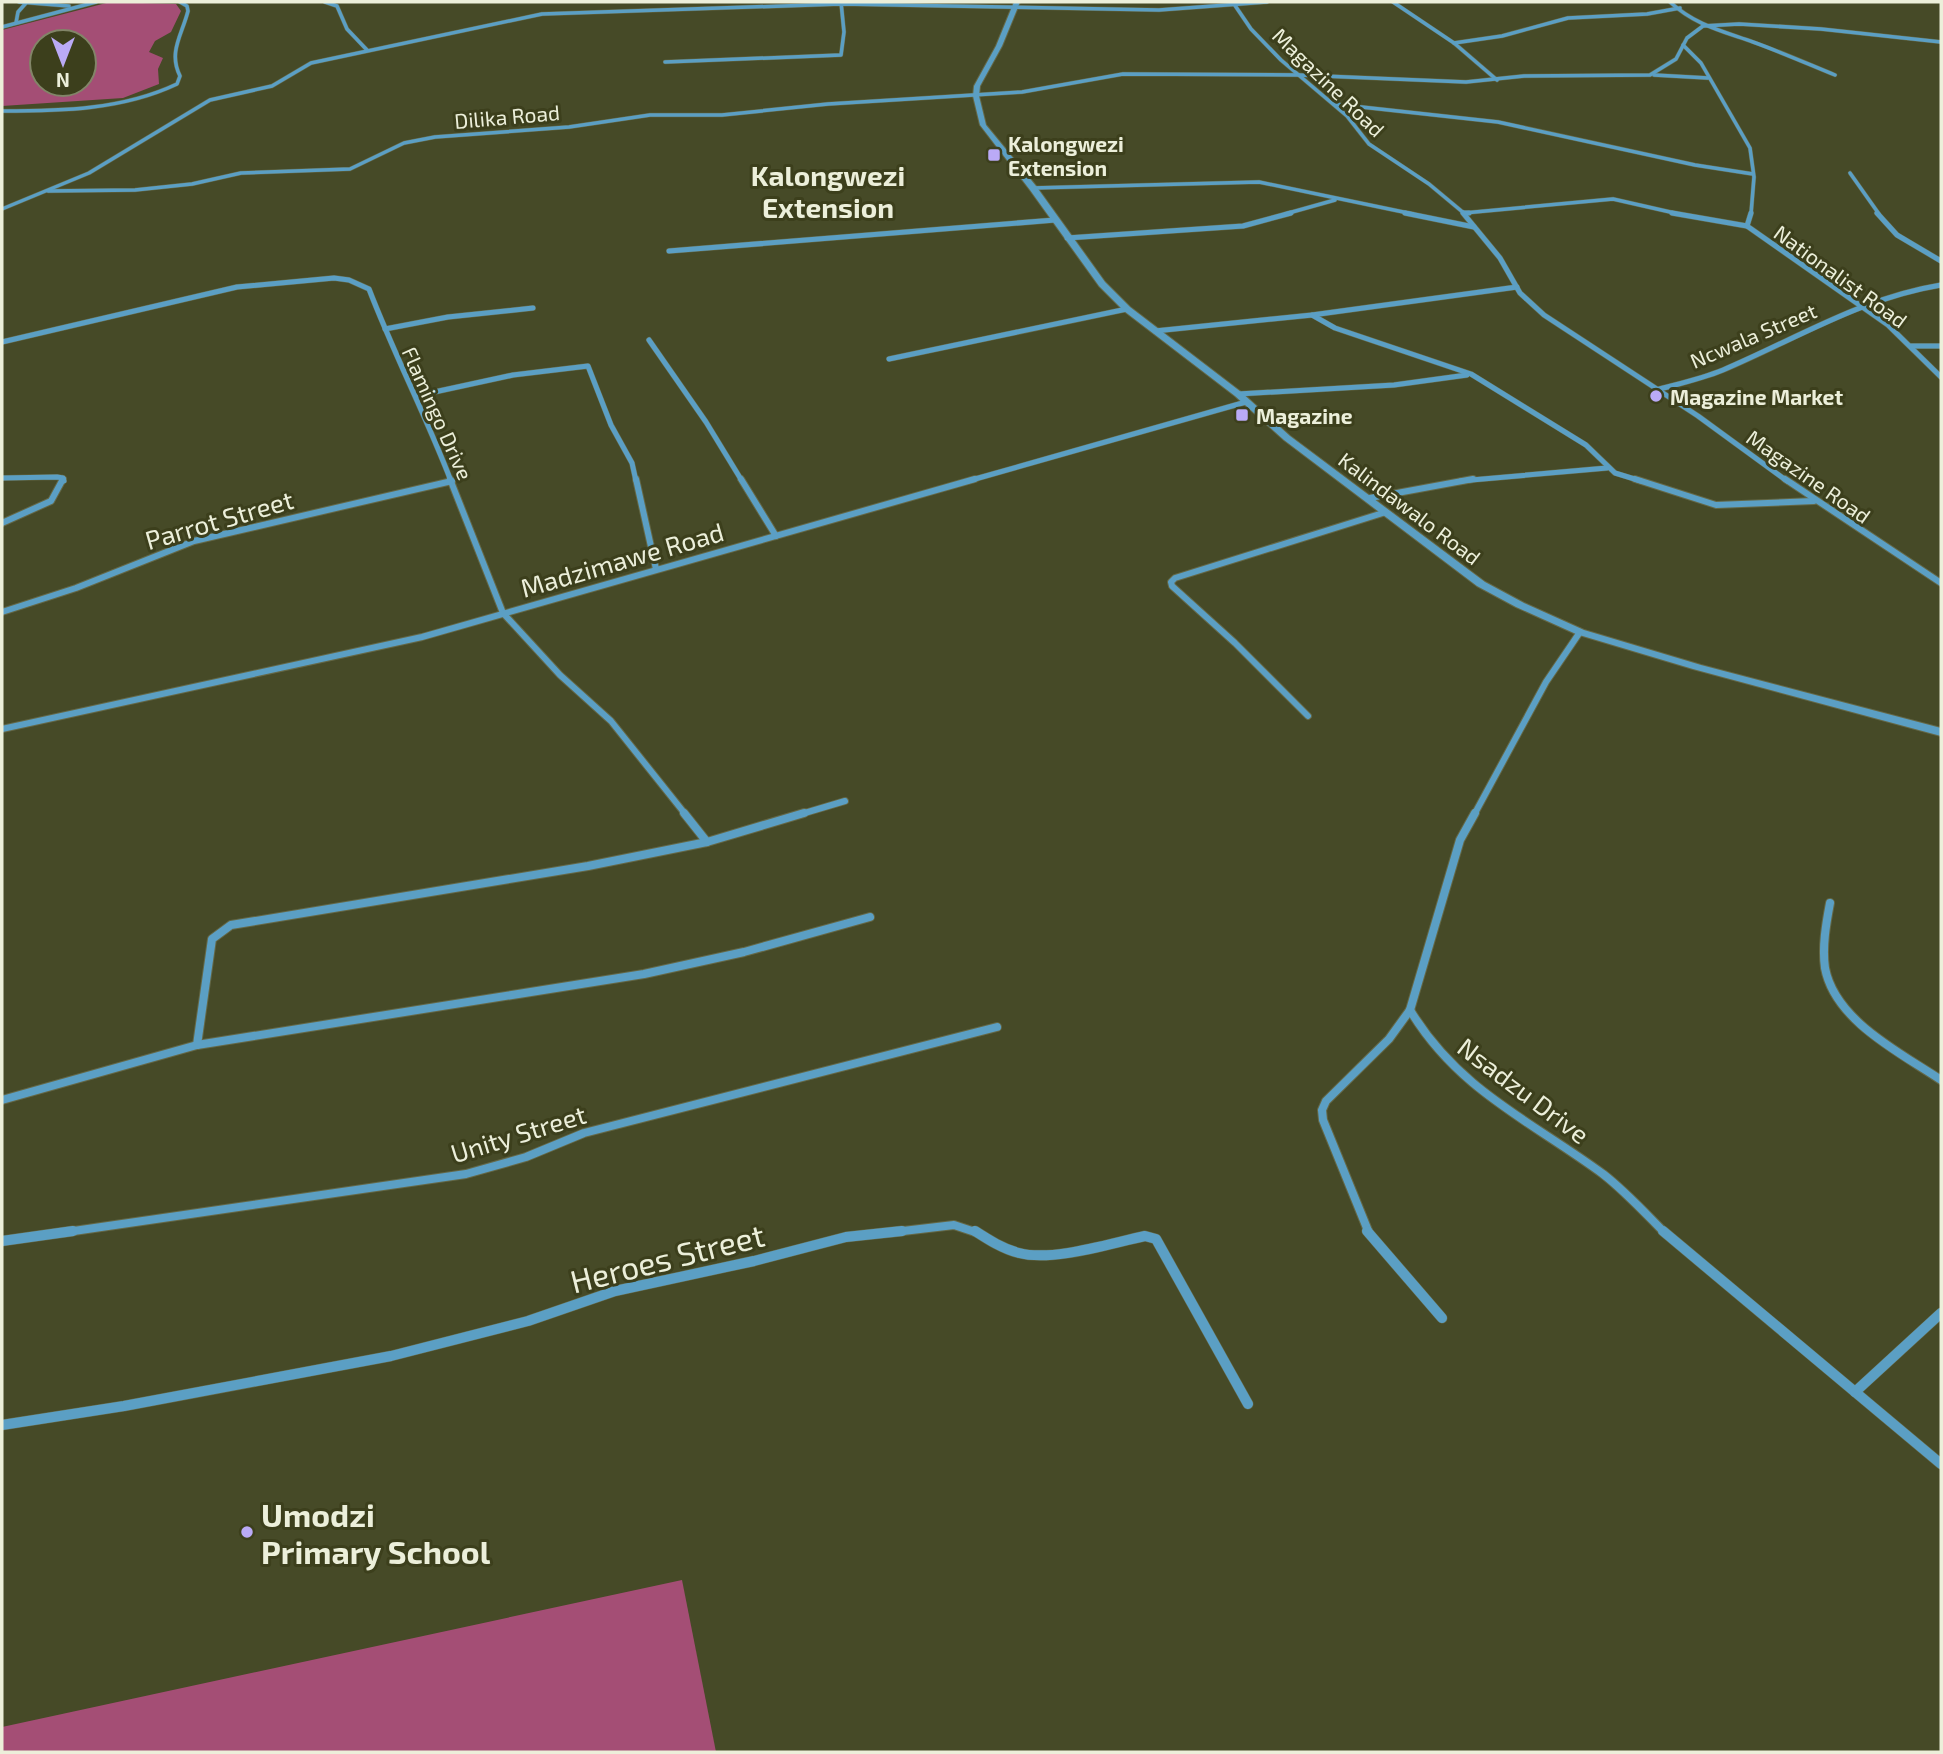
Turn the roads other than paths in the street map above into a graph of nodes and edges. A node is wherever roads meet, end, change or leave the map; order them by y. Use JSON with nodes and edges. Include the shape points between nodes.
{"nodes":[{"id":1,"x":19,"y":2,"type":"edge"},
{"id":2,"x":27,"y":2,"type":"edge"},
{"id":3,"x":96,"y":2,"type":"edge"},
{"id":4,"x":180,"y":2,"type":"edge"},
{"id":5,"x":325,"y":2,"type":"edge"},
{"id":6,"x":637,"y":2,"type":"edge"},
{"id":7,"x":1267,"y":2,"type":"edge"},
{"id":8,"x":1393,"y":2,"type":"edge"},
{"id":9,"x":1670,"y":2,"type":"edge"},
{"id":10,"x":841,"y":3,"type":"edge"},
{"id":11,"x":1016,"y":4,"type":"edge"},
{"id":12,"x":1234,"y":4,"type":"edge"},
{"id":13,"x":74,"y":7,"type":"junction"},
{"id":14,"x":1680,"y":8,"type":"junction"},
{"id":15,"x":633,"y":13,"type":"junction"},
{"id":16,"x":16,"y":23,"type":"junction"},
{"id":17,"x":1703,"y":26,"type":"junction"},
{"id":18,"x":2,"y":27,"type":"edge"},
{"id":19,"x":1941,"y":42,"type":"edge"},
{"id":20,"x":1454,"y":43,"type":"junction"},
{"id":21,"x":1683,"y":45,"type":"junction"},
{"id":22,"x":367,"y":50,"type":"junction"},
{"id":23,"x":664,"y":62,"type":"dead end"},
{"id":24,"x":1299,"y":75,"type":"junction"},
{"id":25,"x":1650,"y":75,"type":"junction"},
{"id":26,"x":1835,"y":75,"type":"dead end"},
{"id":27,"x":1708,"y":78,"type":"junction"},
{"id":28,"x":1496,"y":80,"type":"junction"},
{"id":29,"x":976,"y":96,"type":"junction"},
{"id":30,"x":1334,"y":104,"type":"junction"},
{"id":31,"x":2,"y":111,"type":"edge"},
{"id":32,"x":1850,"y":173,"type":"dead end"},
{"id":33,"x":1754,"y":174,"type":"junction"},
{"id":34,"x":1033,"y":188,"type":"junction"},
{"id":35,"x":48,"y":191,"type":"junction"},
{"id":36,"x":1336,"y":199,"type":"junction"},
{"id":37,"x":2,"y":209,"type":"edge"},
{"id":38,"x":1464,"y":213,"type":"junction"},
{"id":39,"x":1055,"y":220,"type":"junction"},
{"id":40,"x":1747,"y":226,"type":"junction"},
{"id":41,"x":1475,"y":228,"type":"junction"},
{"id":42,"x":1067,"y":238,"type":"junction"},
{"id":43,"x":669,"y":251,"type":"dead end"},
{"id":44,"x":1941,"y":260,"type":"edge"},
{"id":45,"x":1941,"y":285,"type":"edge"},
{"id":46,"x":1517,"y":287,"type":"junction"},
{"id":47,"x":1860,"y":305,"type":"junction"},
{"id":48,"x":533,"y":308,"type":"dead end"},
{"id":49,"x":1127,"y":309,"type":"junction"},
{"id":50,"x":1312,"y":315,"type":"junction"},
{"id":51,"x":385,"y":328,"type":"junction"},
{"id":52,"x":1155,"y":331,"type":"junction"},
{"id":53,"x":649,"y":340,"type":"dead end"},
{"id":54,"x":2,"y":342,"type":"edge"},
{"id":55,"x":1911,"y":346,"type":"junction"},
{"id":56,"x":1941,"y":346,"type":"edge"},
{"id":57,"x":890,"y":359,"type":"dead end"},
{"id":58,"x":1471,"y":374,"type":"junction"},
{"id":59,"x":1941,"y":377,"type":"edge"},
{"id":60,"x":1656,"y":390,"type":"junction"},
{"id":61,"x":1238,"y":394,"type":"junction"},
{"id":62,"x":416,"y":396,"type":"junction"},
{"id":63,"x":1247,"y":402,"type":"junction"},
{"id":64,"x":1607,"y":468,"type":"junction"},
{"id":65,"x":2,"y":478,"type":"edge"},
{"id":66,"x":452,"y":481,"type":"junction"},
{"id":67,"x":1370,"y":498,"type":"junction"},
{"id":68,"x":1815,"y":501,"type":"junction"},
{"id":69,"x":1386,"y":512,"type":"junction"},
{"id":70,"x":2,"y":523,"type":"edge"},
{"id":71,"x":776,"y":536,"type":"junction"},
{"id":72,"x":656,"y":569,"type":"junction"},
{"id":73,"x":1941,"y":583,"type":"edge"},
{"id":74,"x":2,"y":612,"type":"edge"},
{"id":75,"x":503,"y":613,"type":"junction"},
{"id":76,"x":1580,"y":632,"type":"junction"},
{"id":77,"x":1308,"y":716,"type":"dead end"},
{"id":78,"x":2,"y":729,"type":"edge"},
{"id":79,"x":1941,"y":732,"type":"edge"},
{"id":80,"x":845,"y":801,"type":"dead end"},
{"id":81,"x":707,"y":842,"type":"junction"},
{"id":82,"x":1830,"y":903,"type":"dead end"},
{"id":83,"x":870,"y":916,"type":"dead end"},
{"id":84,"x":1410,"y":1010,"type":"junction"},
{"id":85,"x":997,"y":1027,"type":"dead end"},
{"id":86,"x":197,"y":1045,"type":"junction"},
{"id":87,"x":1941,"y":1080,"type":"edge"},
{"id":88,"x":2,"y":1100,"type":"edge"},
{"id":89,"x":2,"y":1241,"type":"edge"},
{"id":90,"x":1941,"y":1313,"type":"edge"},
{"id":91,"x":1442,"y":1318,"type":"dead end"},
{"id":92,"x":1855,"y":1392,"type":"junction"},
{"id":93,"x":1248,"y":1404,"type":"dead end"},
{"id":94,"x":2,"y":1425,"type":"edge"},
{"id":95,"x":1941,"y":1464,"type":"edge"}],
"edges":[{"from":1,"to":2,"type":"street"},
{"from":2,"to":13,"type":"street"},
{"from":2,"to":16,"type":"street"},
{"from":3,"to":13,"type":"street"},
{"from":4,"to":31,"type":"street","via":[[188,11],[173,53],[180,76],[177,84],[114,103]]},
{"from":5,"to":22,"type":"street","via":[[337,6],[347,29]]},
{"from":6,"to":15,"type":"street"},
{"from":7,"to":12,"type":"street"},
{"from":8,"to":20,"type":"street"},
{"from":9,"to":14,"type":"street"},
{"from":10,"to":11,"type":"street"},
{"from":10,"to":15,"type":"street"},
{"from":10,"to":23,"type":"street","via":[[845,32],[841,55]]},
{"from":11,"to":12,"type":"street","via":[[1127,10]]},
{"from":11,"to":29,"type":"street"},
{"from":12,"to":24,"type":"street","name":"Magazine Road","via":[[1251,29]]},
{"from":13,"to":16,"type":"street"},
{"from":14,"to":17,"type":"street"},
{"from":14,"to":20,"type":"street","via":[[1568,18]]},
{"from":15,"to":22,"type":"street","via":[[542,14]]},
{"from":16,"to":18,"type":"street"},
{"from":17,"to":19,"type":"street","via":[[1821,29]]},
{"from":17,"to":21,"type":"street"},
{"from":17,"to":26,"type":"street"},
{"from":20,"to":28,"type":"street"},
{"from":21,"to":25,"type":"street","via":[[1676,58]]},
{"from":21,"to":27,"type":"street","name":"Nationalist Road"},
{"from":22,"to":35,"type":"street","via":[[311,64],[265,88],[210,100],[100,167]]},
{"from":24,"to":28,"type":"street","name":"Dilika Road"},
{"from":24,"to":29,"type":"street","name":"Dilika Road","via":[[1123,74]]},
{"from":24,"to":30,"type":"street","name":"Magazine Road"},
{"from":25,"to":27,"type":"street","name":"Dilika Road"},
{"from":25,"to":28,"type":"street","name":"Dilika Road"},
{"from":27,"to":33,"type":"street","name":"Nationalist Road","via":[[1750,148]]},
{"from":29,"to":34,"type":"street","name":"Kalindawalo Road","via":[[983,125]]},
{"from":29,"to":35,"type":"street","name":"Dilika Road","via":[[650,116],[435,137],[404,143],[344,169],[242,173],[135,190]]},
{"from":30,"to":33,"type":"street","via":[[1508,123]]},
{"from":30,"to":38,"type":"street","name":"Magazine Road","via":[[1368,144]]},
{"from":32,"to":44,"type":"street","via":[[1897,235]]},
{"from":33,"to":40,"type":"street","name":"Nationalist Road","via":[[1754,207]]},
{"from":34,"to":36,"type":"street","via":[[1244,182]]},
{"from":34,"to":39,"type":"street","name":"Kalindawalo Road"},
{"from":35,"to":37,"type":"street"},
{"from":36,"to":41,"type":"street"},
{"from":36,"to":42,"type":"street","via":[[1243,226]]},
{"from":38,"to":40,"type":"street","via":[[1613,199]]},
{"from":38,"to":41,"type":"street","name":"Magazine Road"},
{"from":39,"to":42,"type":"street","name":"Kalindawalo Road"},
{"from":39,"to":43,"type":"street"},
{"from":40,"to":47,"type":"street","name":"Nationalist Road"},
{"from":41,"to":46,"type":"street","name":"Magazine Road"},
{"from":42,"to":49,"type":"street","name":"Kalindawalo Road"},
{"from":45,"to":47,"type":"street","name":"Ncwala Street"},
{"from":46,"to":50,"type":"street"},
{"from":46,"to":60,"type":"street","name":"Magazine Road","via":[[1528,302],[1566,332]]},
{"from":47,"to":55,"type":"street","name":"Nationalist Road"},
{"from":47,"to":60,"type":"street","name":"Ncwala Street","via":[[1720,372]]},
{"from":48,"to":51,"type":"street"},
{"from":49,"to":52,"type":"street","name":"Kalindawalo Road"},
{"from":49,"to":57,"type":"street"},
{"from":50,"to":52,"type":"street"},
{"from":50,"to":58,"type":"street","via":[[1335,328]]},
{"from":51,"to":54,"type":"street","name":"Flamingo Drive","via":[[369,289],[349,280],[316,279],[237,287]]},
{"from":51,"to":62,"type":"street","name":"Flamingo Drive"},
{"from":52,"to":61,"type":"street","name":"Kalindawalo Road"},
{"from":53,"to":71,"type":"street"},
{"from":55,"to":56,"type":"street"},
{"from":55,"to":59,"type":"street","name":"Nationalist Road"},
{"from":58,"to":61,"type":"street","via":[[1394,385]]},
{"from":58,"to":64,"type":"street","via":[[1586,445]]},
{"from":60,"to":68,"type":"street","name":"Magazine Road"},
{"from":61,"to":63,"type":"street","name":"Kalindawalo Road"},
{"from":62,"to":66,"type":"street","name":"Flamingo Drive"},
{"from":62,"to":72,"type":"street","via":[[513,375],[588,366],[632,463]]},
{"from":63,"to":67,"type":"street","name":"Kalindawalo Road","via":[[1287,438]]},
{"from":63,"to":71,"type":"street","name":"Madzimawe Road"},
{"from":64,"to":67,"type":"street","via":[[1538,471],[1421,486]]},
{"from":64,"to":68,"type":"street","via":[[1716,505]]},
{"from":65,"to":70,"type":"street","via":[[57,477],[64,481],[51,501]]},
{"from":66,"to":74,"type":"street","name":"Parrot Street","via":[[194,541]]},
{"from":66,"to":75,"type":"street","name":"Flamingo Drive"},
{"from":67,"to":69,"type":"street","name":"Kalindawalo Road"},
{"from":68,"to":73,"type":"street","name":"Magazine Road"},
{"from":69,"to":76,"type":"street","name":"Kalindawalo Road","via":[[1481,584]]},
{"from":69,"to":77,"type":"street","via":[[1171,582]]},
{"from":71,"to":72,"type":"street","name":"Madzimawe Road"},
{"from":72,"to":75,"type":"street","name":"Madzimawe Road"},
{"from":75,"to":78,"type":"street","name":"Madzimawe Road","via":[[422,637]]},
{"from":75,"to":81,"type":"street","name":"Flamingo Drive","via":[[560,675],[611,720]]},
{"from":76,"to":79,"type":"street","name":"Kalindawalo Road"},
{"from":76,"to":84,"type":"street","via":[[1546,682],[1460,840]]},
{"from":80,"to":81,"type":"street"},
{"from":81,"to":86,"type":"street","via":[[231,925],[212,939]]},
{"from":82,"to":87,"type":"street","via":[[1823,942],[1828,979],[1841,1000],[1869,1029]]},
{"from":83,"to":86,"type":"street","via":[[657,972]]},
{"from":84,"to":91,"type":"street","via":[[1389,1039],[1326,1101],[1323,1121],[1365,1228]]},
{"from":84,"to":92,"type":"street","name":"Nsadzu Drive","via":[[1428,1040],[1459,1073],[1604,1175]]},
{"from":85,"to":89,"type":"street","name":"Unity Street","via":[[584,1133],[526,1157],[466,1174]]},
{"from":86,"to":88,"type":"street"},
{"from":90,"to":92,"type":"street"},
{"from":92,"to":95,"type":"street","name":"Nsadzu Drive"},
{"from":93,"to":94,"type":"street","name":"Heroes Street","via":[[1156,1239],[1145,1236],[1052,1254],[1022,1254],[954,1225],[846,1237],[676,1276],[391,1356]]}]}
